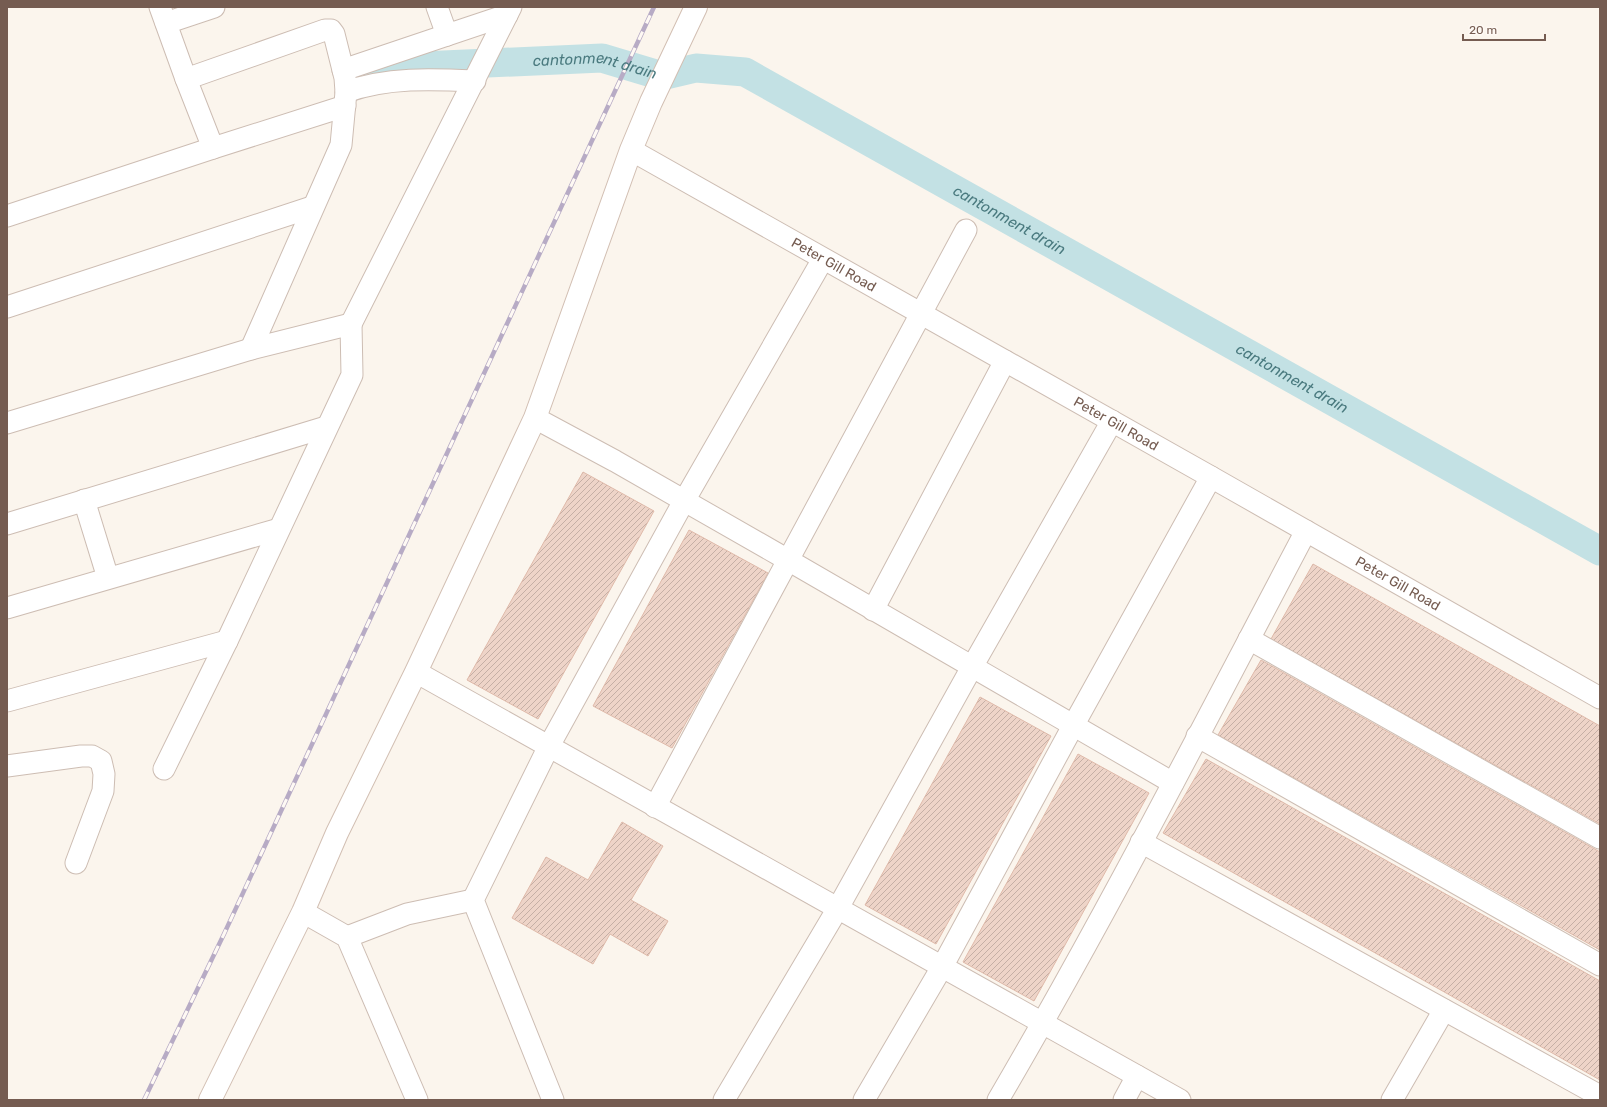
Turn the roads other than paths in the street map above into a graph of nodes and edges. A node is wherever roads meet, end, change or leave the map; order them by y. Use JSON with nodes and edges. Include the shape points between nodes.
{"nodes":[{"id":1,"x":214,"y":7,"type":"edge"},
{"id":2,"x":437,"y":7,"type":"edge"},
{"id":3,"x":509,"y":11,"type":"edge"},
{"id":4,"x":163,"y":15,"type":"edge"},
{"id":5,"x":691,"y":16,"type":"edge"},
{"id":6,"x":447,"y":34,"type":"junction"},
{"id":7,"x":343,"y":70,"type":"junction"},
{"id":8,"x":186,"y":79,"type":"junction"},
{"id":9,"x":475,"y":81,"type":"junction"},
{"id":10,"x":346,"y":99,"type":"junction"},
{"id":11,"x":213,"y":148,"type":"junction"},
{"id":12,"x":630,"y":150,"type":"junction"},
{"id":13,"x":312,"y":207,"type":"junction"},
{"id":14,"x":7,"y":216,"type":"edge"},
{"id":15,"x":966,"y":230,"type":"dead end"},
{"id":16,"x":823,"y":259,"type":"junction"},
{"id":17,"x":7,"y":307,"type":"edge"},
{"id":18,"x":922,"y":314,"type":"junction"},
{"id":19,"x":351,"y":324,"type":"junction"},
{"id":20,"x":251,"y":349,"type":"junction"},
{"id":21,"x":1005,"y":361,"type":"junction"},
{"id":22,"x":535,"y":418,"type":"junction"},
{"id":23,"x":1112,"y":421,"type":"junction"},
{"id":24,"x":7,"y":423,"type":"edge"},
{"id":25,"x":326,"y":427,"type":"junction"},
{"id":26,"x":1211,"y":477,"type":"junction"},
{"id":27,"x":84,"y":500,"type":"junction"},
{"id":28,"x":684,"y":501,"type":"junction"},
{"id":29,"x":7,"y":524,"type":"edge"},
{"id":30,"x":279,"y":529,"type":"junction"},
{"id":31,"x":1306,"y":530,"type":"junction"},
{"id":32,"x":788,"y":560,"type":"junction"},
{"id":33,"x":108,"y":578,"type":"junction"},
{"id":34,"x":7,"y":608,"type":"edge"},
{"id":35,"x":873,"y":610,"type":"junction"},
{"id":36,"x":1249,"y":639,"type":"junction"},
{"id":37,"x":227,"y":641,"type":"junction"},
{"id":38,"x":972,"y":667,"type":"junction"},
{"id":39,"x":416,"y":672,"type":"junction"},
{"id":40,"x":1600,"y":698,"type":"edge"},
{"id":41,"x":7,"y":700,"type":"edge"},
{"id":42,"x":1074,"y":726,"type":"junction"},
{"id":43,"x":1198,"y":736,"type":"junction"},
{"id":44,"x":549,"y":746,"type":"junction"},
{"id":45,"x":7,"y":766,"type":"edge"},
{"id":46,"x":164,"y":769,"type":"dead end"},
{"id":47,"x":1173,"y":783,"type":"junction"},
{"id":48,"x":655,"y":807,"type":"junction"},
{"id":49,"x":1600,"y":838,"type":"edge"},
{"id":50,"x":1141,"y":842,"type":"junction"},
{"id":51,"x":76,"y":863,"type":"dead end"},
{"id":52,"x":473,"y":900,"type":"junction"},
{"id":53,"x":838,"y":908,"type":"junction"},
{"id":54,"x":304,"y":912,"type":"junction"},
{"id":55,"x":347,"y":937,"type":"junction"},
{"id":56,"x":1600,"y":965,"type":"edge"},
{"id":57,"x":942,"y":967,"type":"junction"},
{"id":58,"x":1444,"y":1010,"type":"junction"},
{"id":59,"x":1043,"y":1023,"type":"junction"},
{"id":60,"x":1137,"y":1076,"type":"junction"},
{"id":61,"x":1600,"y":1096,"type":"edge"},
{"id":62,"x":210,"y":1100,"type":"edge"},
{"id":63,"x":417,"y":1100,"type":"edge"},
{"id":64,"x":553,"y":1100,"type":"edge"},
{"id":65,"x":724,"y":1100,"type":"edge"},
{"id":66,"x":864,"y":1100,"type":"edge"},
{"id":67,"x":998,"y":1100,"type":"edge"},
{"id":68,"x":1124,"y":1100,"type":"edge"},
{"id":69,"x":1180,"y":1100,"type":"edge"},
{"id":70,"x":1392,"y":1100,"type":"edge"}],
"edges":[{"from":1,"to":4,"type":"street"},
{"from":2,"to":6,"type":"street"},
{"from":3,"to":6,"type":"street"},
{"from":3,"to":9,"type":"street"},
{"from":4,"to":8,"type":"street"},
{"from":5,"to":12,"type":"main road"},
{"from":6,"to":7,"type":"street"},
{"from":7,"to":8,"type":"street","via":[[334,34],[331,30],[325,30]]},
{"from":7,"to":10,"type":"street"},
{"from":8,"to":11,"type":"street"},
{"from":9,"to":10,"type":"street","via":[[412,80],[366,85]]},
{"from":9,"to":19,"type":"street"},
{"from":10,"to":11,"type":"street"},
{"from":10,"to":13,"type":"street","via":[[341,145]]},
{"from":11,"to":14,"type":"street"},
{"from":12,"to":16,"type":"street","name":"Peter Gill Road"},
{"from":12,"to":22,"type":"main road"},
{"from":13,"to":17,"type":"street"},
{"from":13,"to":20,"type":"street"},
{"from":15,"to":18,"type":"street"},
{"from":16,"to":18,"type":"street","name":"Peter Gill Road"},
{"from":16,"to":28,"type":"street"},
{"from":18,"to":21,"type":"street","name":"Peter Gill Road"},
{"from":18,"to":32,"type":"street"},
{"from":19,"to":20,"type":"street"},
{"from":19,"to":25,"type":"street","via":[[352,375]]},
{"from":20,"to":24,"type":"street"},
{"from":21,"to":23,"type":"street","name":"Peter Gill Road"},
{"from":21,"to":35,"type":"street"},
{"from":22,"to":28,"type":"street"},
{"from":22,"to":39,"type":"main road"},
{"from":23,"to":26,"type":"street","name":"Peter Gill Road"},
{"from":23,"to":38,"type":"street"},
{"from":25,"to":27,"type":"street"},
{"from":25,"to":30,"type":"street"},
{"from":26,"to":31,"type":"street","name":"Peter Gill Road"},
{"from":26,"to":42,"type":"street"},
{"from":27,"to":29,"type":"street"},
{"from":27,"to":33,"type":"street"},
{"from":28,"to":32,"type":"street"},
{"from":28,"to":44,"type":"street"},
{"from":30,"to":33,"type":"street"},
{"from":30,"to":37,"type":"street"},
{"from":31,"to":36,"type":"street"},
{"from":31,"to":40,"type":"street","name":"Peter Gill Road"},
{"from":32,"to":35,"type":"street"},
{"from":32,"to":48,"type":"street"},
{"from":33,"to":34,"type":"street"},
{"from":35,"to":38,"type":"street"},
{"from":36,"to":43,"type":"street"},
{"from":36,"to":49,"type":"street"},
{"from":37,"to":41,"type":"street"},
{"from":37,"to":46,"type":"street"},
{"from":38,"to":42,"type":"street"},
{"from":38,"to":53,"type":"street"},
{"from":39,"to":44,"type":"street"},
{"from":39,"to":54,"type":"main road","via":[[337,833]]},
{"from":42,"to":47,"type":"street"},
{"from":42,"to":57,"type":"street"},
{"from":43,"to":47,"type":"street"},
{"from":43,"to":56,"type":"street"},
{"from":44,"to":48,"type":"street"},
{"from":44,"to":52,"type":"street"},
{"from":45,"to":51,"type":"street","via":[[81,756],[92,756],[101,761],[104,774],[103,791]]},
{"from":47,"to":50,"type":"street"},
{"from":48,"to":53,"type":"street"},
{"from":50,"to":58,"type":"street"},
{"from":50,"to":59,"type":"street"},
{"from":52,"to":55,"type":"street","via":[[407,914]]},
{"from":52,"to":64,"type":"street"},
{"from":53,"to":57,"type":"street"},
{"from":53,"to":65,"type":"street"},
{"from":54,"to":55,"type":"street"},
{"from":54,"to":62,"type":"main road"},
{"from":55,"to":63,"type":"street"},
{"from":57,"to":59,"type":"street"},
{"from":57,"to":66,"type":"street"},
{"from":58,"to":61,"type":"street"},
{"from":58,"to":70,"type":"street"},
{"from":59,"to":60,"type":"street"},
{"from":59,"to":67,"type":"street"},
{"from":60,"to":68,"type":"street"},
{"from":60,"to":69,"type":"street"}]}
